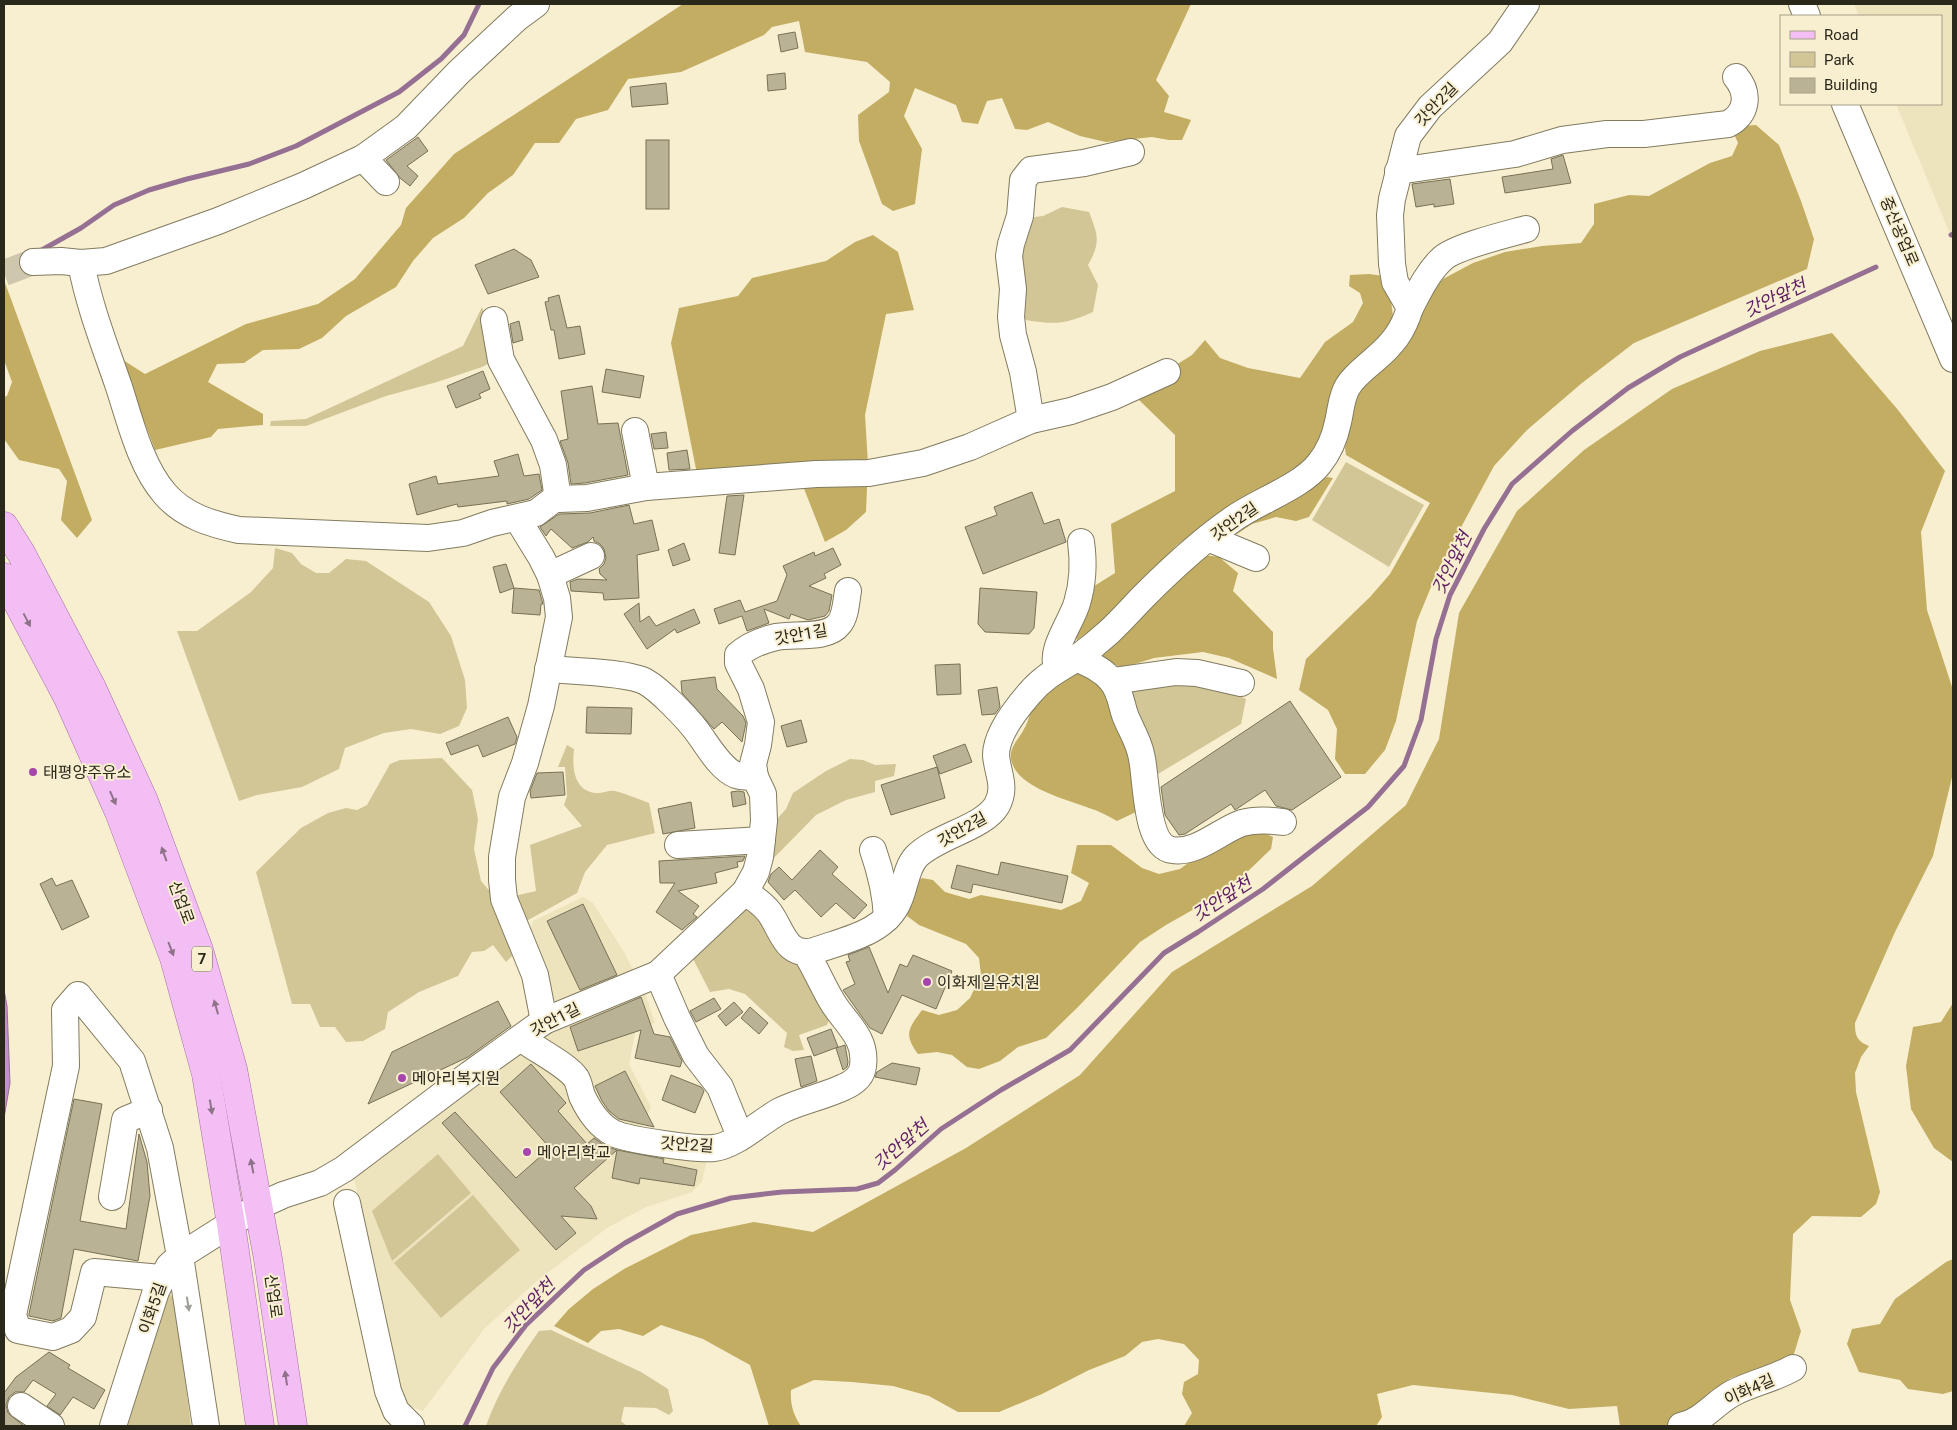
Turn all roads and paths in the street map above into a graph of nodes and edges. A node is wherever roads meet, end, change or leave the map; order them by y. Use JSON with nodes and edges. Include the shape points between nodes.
{"nodes":[{"id":1,"x":536,"y":4,"type":"edge"},
{"id":2,"x":1526,"y":4,"type":"edge"},
{"id":3,"x":1736,"y":77,"type":"dead end"},
{"id":4,"x":1845,"y":105,"type":"edge"},
{"id":5,"x":1131,"y":152,"type":"dead end"},
{"id":6,"x":363,"y":158,"type":"junction"},
{"id":7,"x":1398,"y":171,"type":"junction"},
{"id":8,"x":386,"y":182,"type":"dead end"},
{"id":9,"x":1526,"y":228,"type":"dead end"},
{"id":10,"x":33,"y":262,"type":"tunnel mouth"},
{"id":11,"x":81,"y":263,"type":"junction"},
{"id":12,"x":1410,"y":308,"type":"junction"},
{"id":13,"x":494,"y":320,"type":"dead end"},
{"id":14,"x":1953,"y":359,"type":"edge"},
{"id":15,"x":1167,"y":372,"type":"dead end"},
{"id":16,"x":1031,"y":420,"type":"junction"},
{"id":17,"x":635,"y":431,"type":"dead end"},
{"id":18,"x":646,"y":487,"type":"junction"},
{"id":19,"x":558,"y":499,"type":"junction"},
{"id":20,"x":517,"y":518,"type":"junction"},
{"id":21,"x":4,"y":526,"type":"edge"},
{"id":22,"x":1208,"y":538,"type":"junction"},
{"id":23,"x":1081,"y":542,"type":"dead end"},
{"id":24,"x":591,"y":556,"type":"dead end"},
{"id":25,"x":1256,"y":558,"type":"dead end"},
{"id":26,"x":550,"y":575,"type":"junction"},
{"id":27,"x":4,"y":577,"type":"edge"},
{"id":28,"x":848,"y":591,"type":"dead end"},
{"id":29,"x":1067,"y":663,"type":"junction"},
{"id":30,"x":548,"y":669,"type":"junction"},
{"id":31,"x":1113,"y":681,"type":"junction"},
{"id":32,"x":1241,"y":683,"type":"dead end"},
{"id":33,"x":755,"y":777,"type":"junction"},
{"id":34,"x":1283,"y":822,"type":"dead end"},
{"id":35,"x":762,"y":840,"type":"junction"},
{"id":36,"x":678,"y":845,"type":"dead end"},
{"id":37,"x":874,"y":850,"type":"dead end"},
{"id":38,"x":745,"y":892,"type":"junction"},
{"id":39,"x":886,"y":918,"type":"junction"},
{"id":40,"x":806,"y":953,"type":"junction"},
{"id":41,"x":658,"y":974,"type":"junction"},
{"id":42,"x":544,"y":1021,"type":"junction"},
{"id":43,"x":521,"y":1038,"type":"junction"},
{"id":44,"x":149,"y":1110,"type":"junction"},
{"id":45,"x":740,"y":1136,"type":"junction"},
{"id":46,"x":112,"y":1198,"type":"dead end"},
{"id":47,"x":347,"y":1203,"type":"dead end"},
{"id":48,"x":259,"y":1206,"type":"junction"},
{"id":49,"x":231,"y":1224,"type":"junction"},
{"id":50,"x":180,"y":1256,"type":"junction"},
{"id":51,"x":162,"y":1278,"type":"junction"},
{"id":52,"x":1793,"y":1368,"type":"dead end"},
{"id":53,"x":21,"y":1406,"type":"dead end"},
{"id":54,"x":51,"y":1426,"type":"edge"},
{"id":55,"x":114,"y":1426,"type":"edge"},
{"id":56,"x":206,"y":1426,"type":"edge"},
{"id":57,"x":260,"y":1426,"type":"edge"},
{"id":58,"x":293,"y":1426,"type":"edge"},
{"id":59,"x":411,"y":1426,"type":"edge"},
{"id":60,"x":1681,"y":1426,"type":"edge"}],
"edges":[{"from":1,"to":6,"type":"street","via":[[478,54],[406,127]]},
{"from":2,"to":7,"type":"street","name":"갓안2길","via":[[1500,42],[1417,122],[1408,136]]},
{"from":3,"to":7,"type":"street","via":[[1744,92],[1743,112],[1728,124],[1562,140],[1515,154]]},
{"from":4,"to":14,"type":"street","name":"중산공업로"},
{"from":5,"to":16,"type":"street","via":[[1031,170],[1023,180],[1020,216],[1009,256],[1013,289],[1011,317]]},
{"from":6,"to":8,"type":"street"},
{"from":6,"to":11,"type":"street","via":[[294,190],[141,250],[106,261]]},
{"from":7,"to":12,"type":"street","name":"갓안2길","via":[[1390,215],[1392,264],[1395,282]]},
{"from":9,"to":12,"type":"street","via":[[1443,257]]},
{"from":10,"to":11,"type":"street"},
{"from":11,"to":20,"type":"street","via":[[87,293],[137,442],[151,474],[165,494],[185,511],[209,523],[238,530],[428,538],[463,533]]},
{"from":12,"to":22,"type":"street","name":"갓안2길","via":[[1397,338],[1347,388],[1330,446],[1319,464],[1292,486],[1266,498]]},
{"from":13,"to":19,"type":"street","via":[[502,360],[553,465]]},
{"from":15,"to":16,"type":"street","via":[[1112,397]]},
{"from":16,"to":18,"type":"street","via":[[970,447],[922,463],[869,473]]},
{"from":17,"to":18,"type":"street"},
{"from":18,"to":19,"type":"street","via":[[587,498]]},
{"from":19,"to":20,"type":"street","via":[[536,513]]},
{"from":20,"to":26,"type":"street"},
{"from":48,"to":21,"type":"main road","name":"산업로","number":"7","one_way":true,"via":[[233,1069],[199,950],[144,801],[92,688]]},
{"from":22,"to":25,"type":"street"},
{"from":22,"to":29,"type":"street","name":"갓안2길","via":[[1146,594],[1110,632]]},
{"from":23,"to":29,"type":"street","via":[[1082,580],[1077,604],[1056,651],[1055,662]]},
{"from":24,"to":26,"type":"street"},
{"from":26,"to":30,"type":"street","via":[[559,617]]},
{"from":27,"to":49,"type":"main road","name":"산업로","number":"7","one_way":true,"via":[[72,707],[119,812],[174,958],[206,1074]]},
{"from":28,"to":33,"type":"street","name":"갓안1길","via":[[840,624],[833,629],[812,635],[776,637],[738,655],[738,663],[751,689],[761,722],[753,764]]},
{"from":29,"to":31,"type":"street","via":[[1094,666]]},
{"from":29,"to":39,"type":"street","name":"갓안2길","via":[[1028,694],[1002,734],[996,757],[1002,780],[998,804],[989,815],[917,857],[910,866],[899,902]]},
{"from":30,"to":33,"type":"street","via":[[612,675],[645,682],[694,728],[727,769],[735,775]]},
{"from":30,"to":42,"type":"street","via":[[525,763],[512,797],[502,857],[504,899],[535,975]]},
{"from":31,"to":32,"type":"street","via":[[1176,672],[1197,673]]},
{"from":31,"to":34,"type":"street","via":[[1141,753],[1148,807],[1161,845],[1171,850],[1185,850],[1242,824],[1264,820]]},
{"from":33,"to":35,"type":"street","name":"갓안1길","via":[[762,794]]},
{"from":35,"to":36,"type":"street"},
{"from":35,"to":38,"type":"street","name":"갓안1길","via":[[756,872]]},
{"from":37,"to":39,"type":"street","via":[[884,888]]},
{"from":38,"to":40,"type":"street","via":[[770,913],[791,948]]},
{"from":38,"to":41,"type":"street","name":"갓안1길"},
{"from":39,"to":40,"type":"street","name":"갓안2길","via":[[870,931]]},
{"from":40,"to":45,"type":"street","name":"갓안2길","via":[[834,1004],[859,1040],[863,1068],[859,1077],[850,1084],[781,1110]]},
{"from":41,"to":42,"type":"street","name":"갓안1길"},
{"from":41,"to":45,"type":"street","via":[[696,1056],[720,1087]]},
{"from":42,"to":43,"type":"street","name":"갓안1길"},
{"from":43,"to":45,"type":"street","name":"갓안2길","via":[[571,1072],[590,1111],[600,1124],[614,1133],[695,1148],[714,1148],[732,1143]]},
{"from":43,"to":48,"type":"street","name":"갓안1길","via":[[344,1169],[320,1183]]},
{"from":44,"to":46,"type":"street","via":[[125,1120]]},
{"from":44,"to":50,"type":"street","via":[[160,1148]]},
{"from":44,"to":51,"type":"street","via":[[132,1061],[78,995],[65,1010],[66,1066],[13,1315],[18,1330],[53,1337],[71,1330],[83,1318],[94,1272]]},
{"from":47,"to":59,"type":"street","via":[[388,1391],[396,1411]]},
{"from":48,"to":49,"type":"street","name":"이화5길"},
{"from":58,"to":48,"type":"main road","name":"산업로","number":"7","one_way":true},
{"from":49,"to":50,"type":"street","name":"이화5길"},
{"from":49,"to":57,"type":"main road","name":"산업로","number":"7"},
{"from":50,"to":51,"type":"street","name":"이화5길"},
{"from":50,"to":56,"type":"street","one_way":true},
{"from":51,"to":55,"type":"street","name":"이화5길"},
{"from":52,"to":60,"type":"street","name":"이화4길","via":[[1733,1393],[1692,1424]]},
{"from":53,"to":54,"type":"street"}]}
